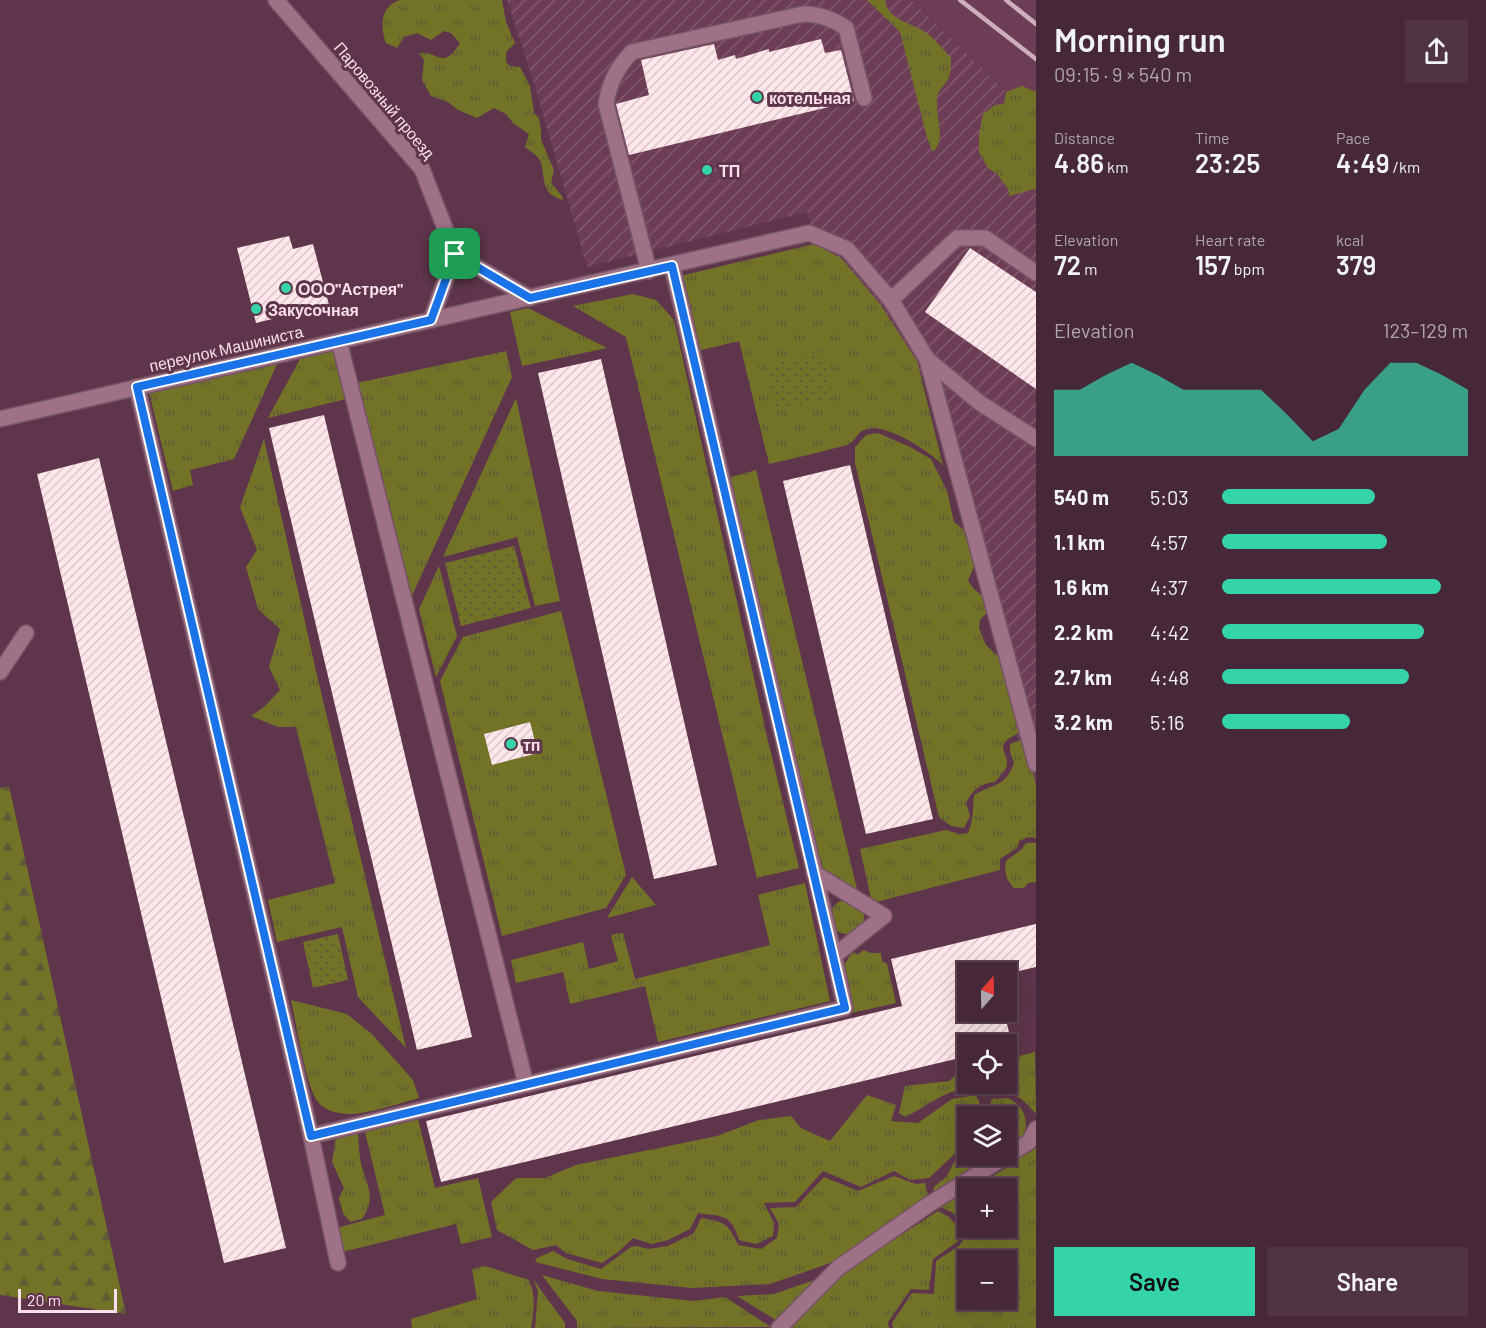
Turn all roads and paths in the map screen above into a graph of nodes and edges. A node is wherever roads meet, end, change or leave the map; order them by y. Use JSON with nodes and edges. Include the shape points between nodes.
{"nodes":[{"id":1,"x":276,"y":0,"type":"edge"},
{"id":2,"x":864,"y":98,"type":"dead end"},
{"id":3,"x":455,"y":254,"type":"junction"},
{"id":4,"x":672,"y":266,"type":"junction"},
{"id":5,"x":649,"y":271,"type":"junction"},
{"id":6,"x":1036,"y":273,"type":"edge"},
{"id":7,"x":530,"y":298,"type":"junction"},
{"id":8,"x":891,"y":300,"type":"junction"},
{"id":9,"x":431,"y":320,"type":"junction"},
{"id":10,"x":339,"y":340,"type":"junction"},
{"id":11,"x":927,"y":358,"type":"junction"},
{"id":12,"x":137,"y":387,"type":"junction"},
{"id":13,"x":0,"y":419,"type":"edge"},
{"id":14,"x":1036,"y":439,"type":"edge"},
{"id":15,"x":26,"y":633,"type":"dead end"},
{"id":16,"x":0,"y":672,"type":"edge"},
{"id":17,"x":1036,"y":764,"type":"edge"},
{"id":18,"x":814,"y":873,"type":"junction"},
{"id":19,"x":834,"y":956,"type":"junction"},
{"id":20,"x":526,"y":1084,"type":"junction"},
{"id":21,"x":1036,"y":1129,"type":"edge"},
{"id":22,"x":311,"y":1136,"type":"junction"},
{"id":23,"x":338,"y":1263,"type":"dead end"},
{"id":24,"x":779,"y":1328,"type":"edge"}],
"edges":[{"from":1,"to":3,"type":"street","name":"Паровозный проезд","via":[[422,169]]},
{"from":2,"to":5,"type":"street","via":[[846,28],[813,14],[632,52],[616,72],[606,104]]},
{"from":3,"to":7,"type":"street"},
{"from":3,"to":9,"type":"street"},
{"from":4,"to":5,"type":"street","name":"переулок Машиниста"},
{"from":4,"to":8,"type":"street","name":"переулок Машиниста","via":[[809,233],[847,249]]},
{"from":4,"to":18,"type":"street"},
{"from":5,"to":7,"type":"street","name":"переулок Машиниста"},
{"from":6,"to":8,"type":"street","via":[[985,238],[957,238]]},
{"from":7,"to":9,"type":"street","name":"переулок Машиниста"},
{"from":8,"to":11,"type":"street","name":"переулок Машиниста"},
{"from":9,"to":10,"type":"street","name":"переулок Машиниста"},
{"from":10,"to":12,"type":"street","name":"переулок Машиниста"},
{"from":10,"to":20,"type":"street"},
{"from":11,"to":14,"type":"street","via":[[980,403]]},
{"from":11,"to":17,"type":"street"},
{"from":12,"to":13,"type":"street","name":"переулок Машиниста"},
{"from":12,"to":22,"type":"street"},
{"from":15,"to":16,"type":"street"},
{"from":18,"to":19,"type":"street"},
{"from":18,"to":19,"type":"street","via":[[884,916]]},
{"from":19,"to":20,"type":"street","via":[[845,1008]]},
{"from":20,"to":22,"type":"street"},
{"from":21,"to":24,"type":"street","via":[[1029,1142],[928,1205],[838,1268]]},
{"from":22,"to":23,"type":"street"}]}
